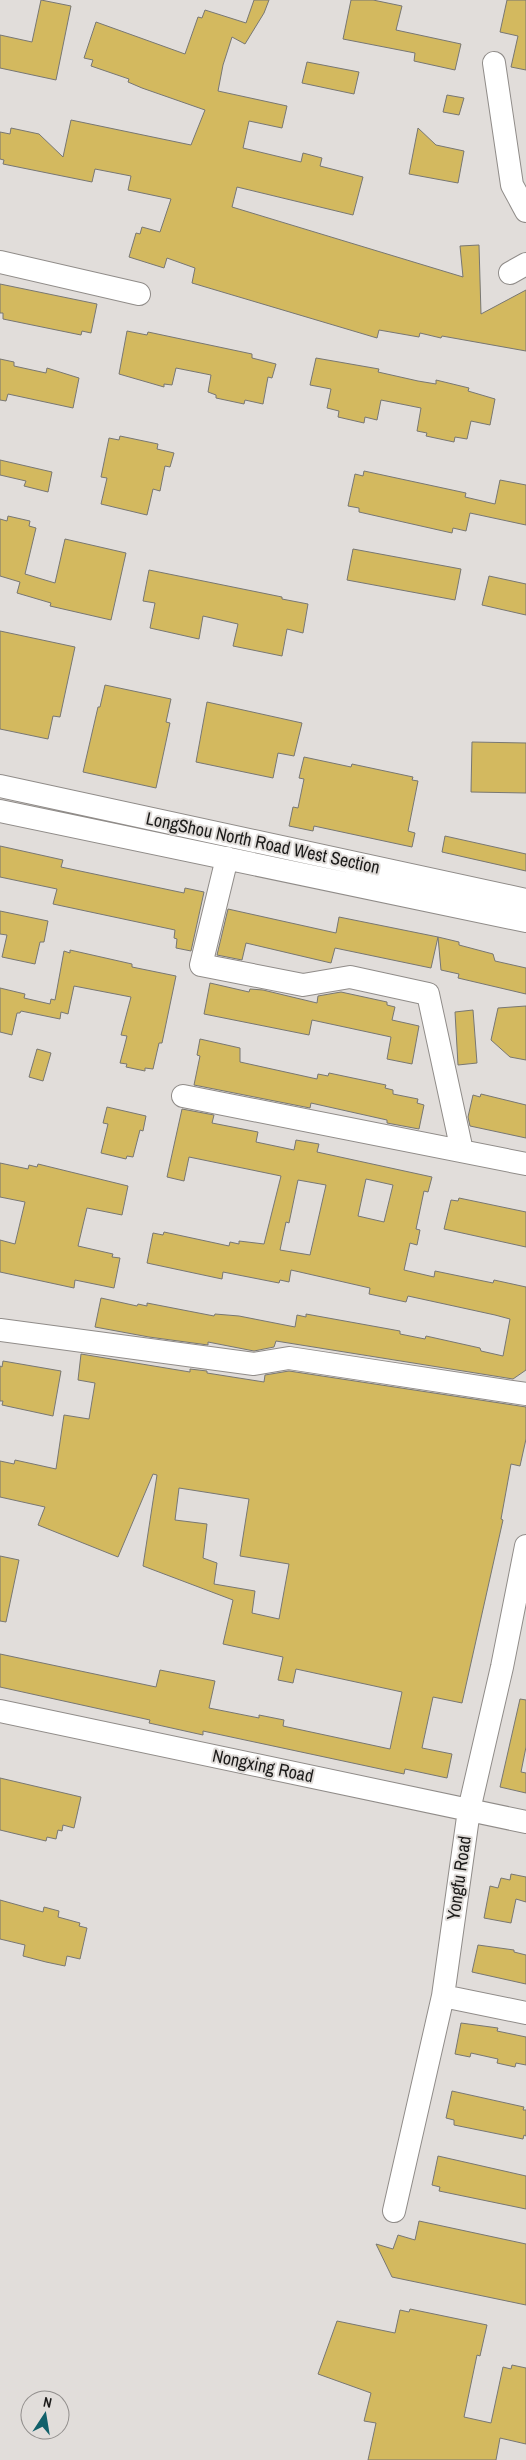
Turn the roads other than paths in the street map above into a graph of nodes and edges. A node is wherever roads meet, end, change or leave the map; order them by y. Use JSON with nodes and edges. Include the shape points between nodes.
{"nodes":[{"id":1,"x":494,"y":63,"type":"dead end"},
{"id":2,"x":526,"y":211,"type":"edge"},
{"id":3,"x":0,"y":262,"type":"edge"},
{"id":4,"x":139,"y":294,"type":"dead end"},
{"id":5,"x":0,"y":786,"type":"edge"},
{"id":6,"x":0,"y":811,"type":"edge"},
{"id":7,"x":227,"y":858,"type":"junction"},
{"id":8,"x":526,"y":900,"type":"edge"},
{"id":9,"x":526,"y":921,"type":"edge"},
{"id":10,"x":183,"y":1096,"type":"dead end"},
{"id":11,"x":462,"y":1151,"type":"junction"},
{"id":12,"x":526,"y":1164,"type":"edge"},
{"id":13,"x":0,"y":1330,"type":"edge"},
{"id":14,"x":526,"y":1394,"type":"edge"},
{"id":15,"x":526,"y":1546,"type":"edge"},
{"id":16,"x":0,"y":1711,"type":"edge"},
{"id":17,"x":469,"y":1810,"type":"junction"},
{"id":18,"x":526,"y":1822,"type":"edge"},
{"id":19,"x":443,"y":1996,"type":"junction"},
{"id":20,"x":526,"y":2013,"type":"edge"},
{"id":21,"x":394,"y":2211,"type":"dead end"}],
"edges":[{"from":1,"to":2,"type":"street","via":[[512,185]]},
{"from":3,"to":4,"type":"street"},
{"from":5,"to":8,"type":"street","name":"LongShou North Road West Section"},
{"from":6,"to":7,"type":"street","name":"LongShou North Road West Section"},
{"from":7,"to":9,"type":"street","name":"LongShou North Road West Section"},
{"from":7,"to":11,"type":"street","via":[[202,965],[303,985],[350,977],[428,994]]},
{"from":10,"to":11,"type":"street"},
{"from":11,"to":12,"type":"street"},
{"from":13,"to":14,"type":"street","via":[[254,1364],[289,1358]]},
{"from":15,"to":17,"type":"street","name":"Yongfu Road"},
{"from":16,"to":17,"type":"street","name":"Nongxing Road"},
{"from":17,"to":18,"type":"street","name":"Nongxing Road"},
{"from":17,"to":19,"type":"street","name":"Yongfu Road"},
{"from":19,"to":20,"type":"street"},
{"from":19,"to":21,"type":"street","name":"Yongfu Road"}]}
